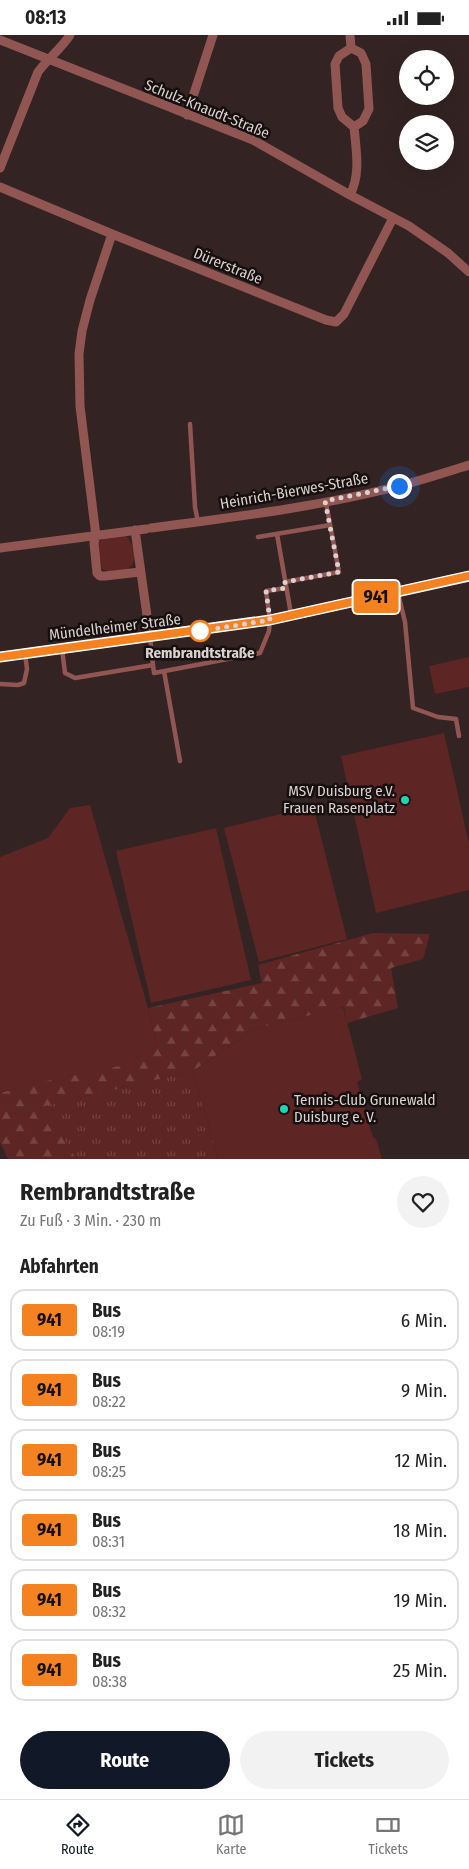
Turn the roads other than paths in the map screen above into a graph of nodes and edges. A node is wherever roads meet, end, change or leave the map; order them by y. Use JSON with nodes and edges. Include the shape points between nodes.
{"nodes":[{"id":1,"x":70,"y":35,"type":"edge"},
{"id":2,"x":214,"y":35,"type":"edge"},
{"id":3,"x":350,"y":35,"type":"edge"},
{"id":4,"x":0,"y":40,"type":"edge"},
{"id":5,"x":351,"y":48,"type":"junction"},
{"id":6,"x":48,"y":58,"type":"junction"},
{"id":7,"x":187,"y":115,"type":"junction"},
{"id":8,"x":354,"y":127,"type":"junction"},
{"id":9,"x":0,"y":168,"type":"edge"},
{"id":10,"x":0,"y":187,"type":"edge"},
{"id":11,"x":350,"y":195,"type":"junction"},
{"id":12,"x":394,"y":218,"type":"junction"},
{"id":13,"x":112,"y":234,"type":"junction"},
{"id":14,"x":469,"y":272,"type":"edge"},
{"id":15,"x":190,"y":424,"type":"dead end"},
{"id":16,"x":469,"y":465,"type":"edge"},
{"id":17,"x":325,"y":501,"type":"junction"},
{"id":18,"x":198,"y":522,"type":"junction"},
{"id":19,"x":330,"y":525,"type":"junction"},
{"id":20,"x":135,"y":530,"type":"junction"},
{"id":21,"x":277,"y":534,"type":"junction"},
{"id":22,"x":96,"y":536,"type":"junction"},
{"id":23,"x":258,"y":537,"type":"dead end"},
{"id":24,"x":0,"y":548,"type":"edge"},
{"id":25,"x":140,"y":571,"type":"junction"},
{"id":26,"x":469,"y":576,"type":"edge"},
{"id":27,"x":286,"y":585,"type":"junction"},
{"id":28,"x":398,"y":591,"type":"junction"},
{"id":29,"x":291,"y":616,"type":"junction"},
{"id":30,"x":270,"y":620,"type":"junction"},
{"id":31,"x":150,"y":637,"type":"junction"},
{"id":32,"x":62,"y":648,"type":"junction"},
{"id":33,"x":25,"y":653,"type":"junction"},
{"id":34,"x":0,"y":657,"type":"edge"},
{"id":35,"x":153,"y":665,"type":"junction"},
{"id":36,"x":164,"y":671,"type":"junction"},
{"id":37,"x":0,"y":684,"type":"edge"},
{"id":38,"x":459,"y":736,"type":"dead end"},
{"id":39,"x":180,"y":761,"type":"dead end"}],
"edges":[{"from":1,"to":6,"type":"street","via":[[62,47]]},
{"from":2,"to":7,"type":"street"},
{"from":3,"to":5,"type":"street"},
{"from":4,"to":6,"type":"street","name":"Schulz-Knaudt-Straße"},
{"from":5,"to":8,"type":"street","via":[[361,53],[366,64],[369,109],[363,121]]},
{"from":5,"to":8,"type":"street","via":[[339,56],[335,64],[338,108],[342,117]]},
{"from":6,"to":7,"type":"street","name":"Schulz-Knaudt-Straße"},
{"from":6,"to":9,"type":"street","via":[[38,72]]},
{"from":7,"to":11,"type":"street","name":"Schulz-Knaudt-Straße","via":[[253,140]]},
{"from":8,"to":11,"type":"street","via":[[357,173]]},
{"from":10,"to":13,"type":"street","name":"Dürerstraße"},
{"from":11,"to":12,"type":"street","name":"Schulz-Knaudt-Straße"},
{"from":12,"to":13,"type":"street","name":"Dürerstraße","via":[[344,314],[336,322]]},
{"from":12,"to":14,"type":"street","name":"Schulz-Knaudt-Straße","via":[[448,253]]},
{"from":13,"to":22,"type":"street","via":[[90,300],[79,354],[80,406]]},
{"from":15,"to":18,"type":"lane"},
{"from":16,"to":17,"type":"street","name":"Heinrich-Bierwes-Straße","via":[[399,486]]},
{"from":17,"to":18,"type":"street","name":"Heinrich-Bierwes-Straße"},
{"from":17,"to":19,"type":"lane"},
{"from":18,"to":20,"type":"street","name":"Heinrich-Bierwes-Straße"},
{"from":19,"to":21,"type":"lane"},
{"from":19,"to":27,"type":"lane","via":[[339,572]]},
{"from":20,"to":22,"type":"street","name":"Heinrich-Bierwes-Straße"},
{"from":20,"to":25,"type":"street"},
{"from":21,"to":23,"type":"lane"},
{"from":21,"to":27,"type":"lane"},
{"from":22,"to":24,"type":"street","name":"Heinrich-Bierwes-Straße"},
{"from":22,"to":25,"type":"street","via":[[97,573]]},
{"from":25,"to":31,"type":"street"},
{"from":26,"to":28,"type":"main road","name":"Mündelheimer Straße"},
{"from":27,"to":29,"type":"lane"},
{"from":27,"to":30,"type":"lane","via":[[266,591]]},
{"from":28,"to":29,"type":"main road","name":"Mündelheimer Straße"},
{"from":28,"to":38,"type":"lane","via":[[405,622],[413,708],[438,717],[456,719]]},
{"from":29,"to":30,"type":"main road","name":"Mündelheimer Straße"},
{"from":30,"to":31,"type":"main road","name":"Mündelheimer Straße"},
{"from":30,"to":36,"type":"lane","via":[[260,653]]},
{"from":31,"to":32,"type":"main road","name":"Mündelheimer Straße"},
{"from":31,"to":35,"type":"lane"},
{"from":32,"to":33,"type":"main road","name":"Mündelheimer Straße"},
{"from":32,"to":35,"type":"lane","via":[[65,673],[75,678]]},
{"from":33,"to":34,"type":"main road","name":"Mündelheimer Straße"},
{"from":33,"to":37,"type":"lane","via":[[27,669],[24,683]]},
{"from":35,"to":36,"type":"lane","via":[[154,673]]},
{"from":36,"to":39,"type":"lane"}]}
